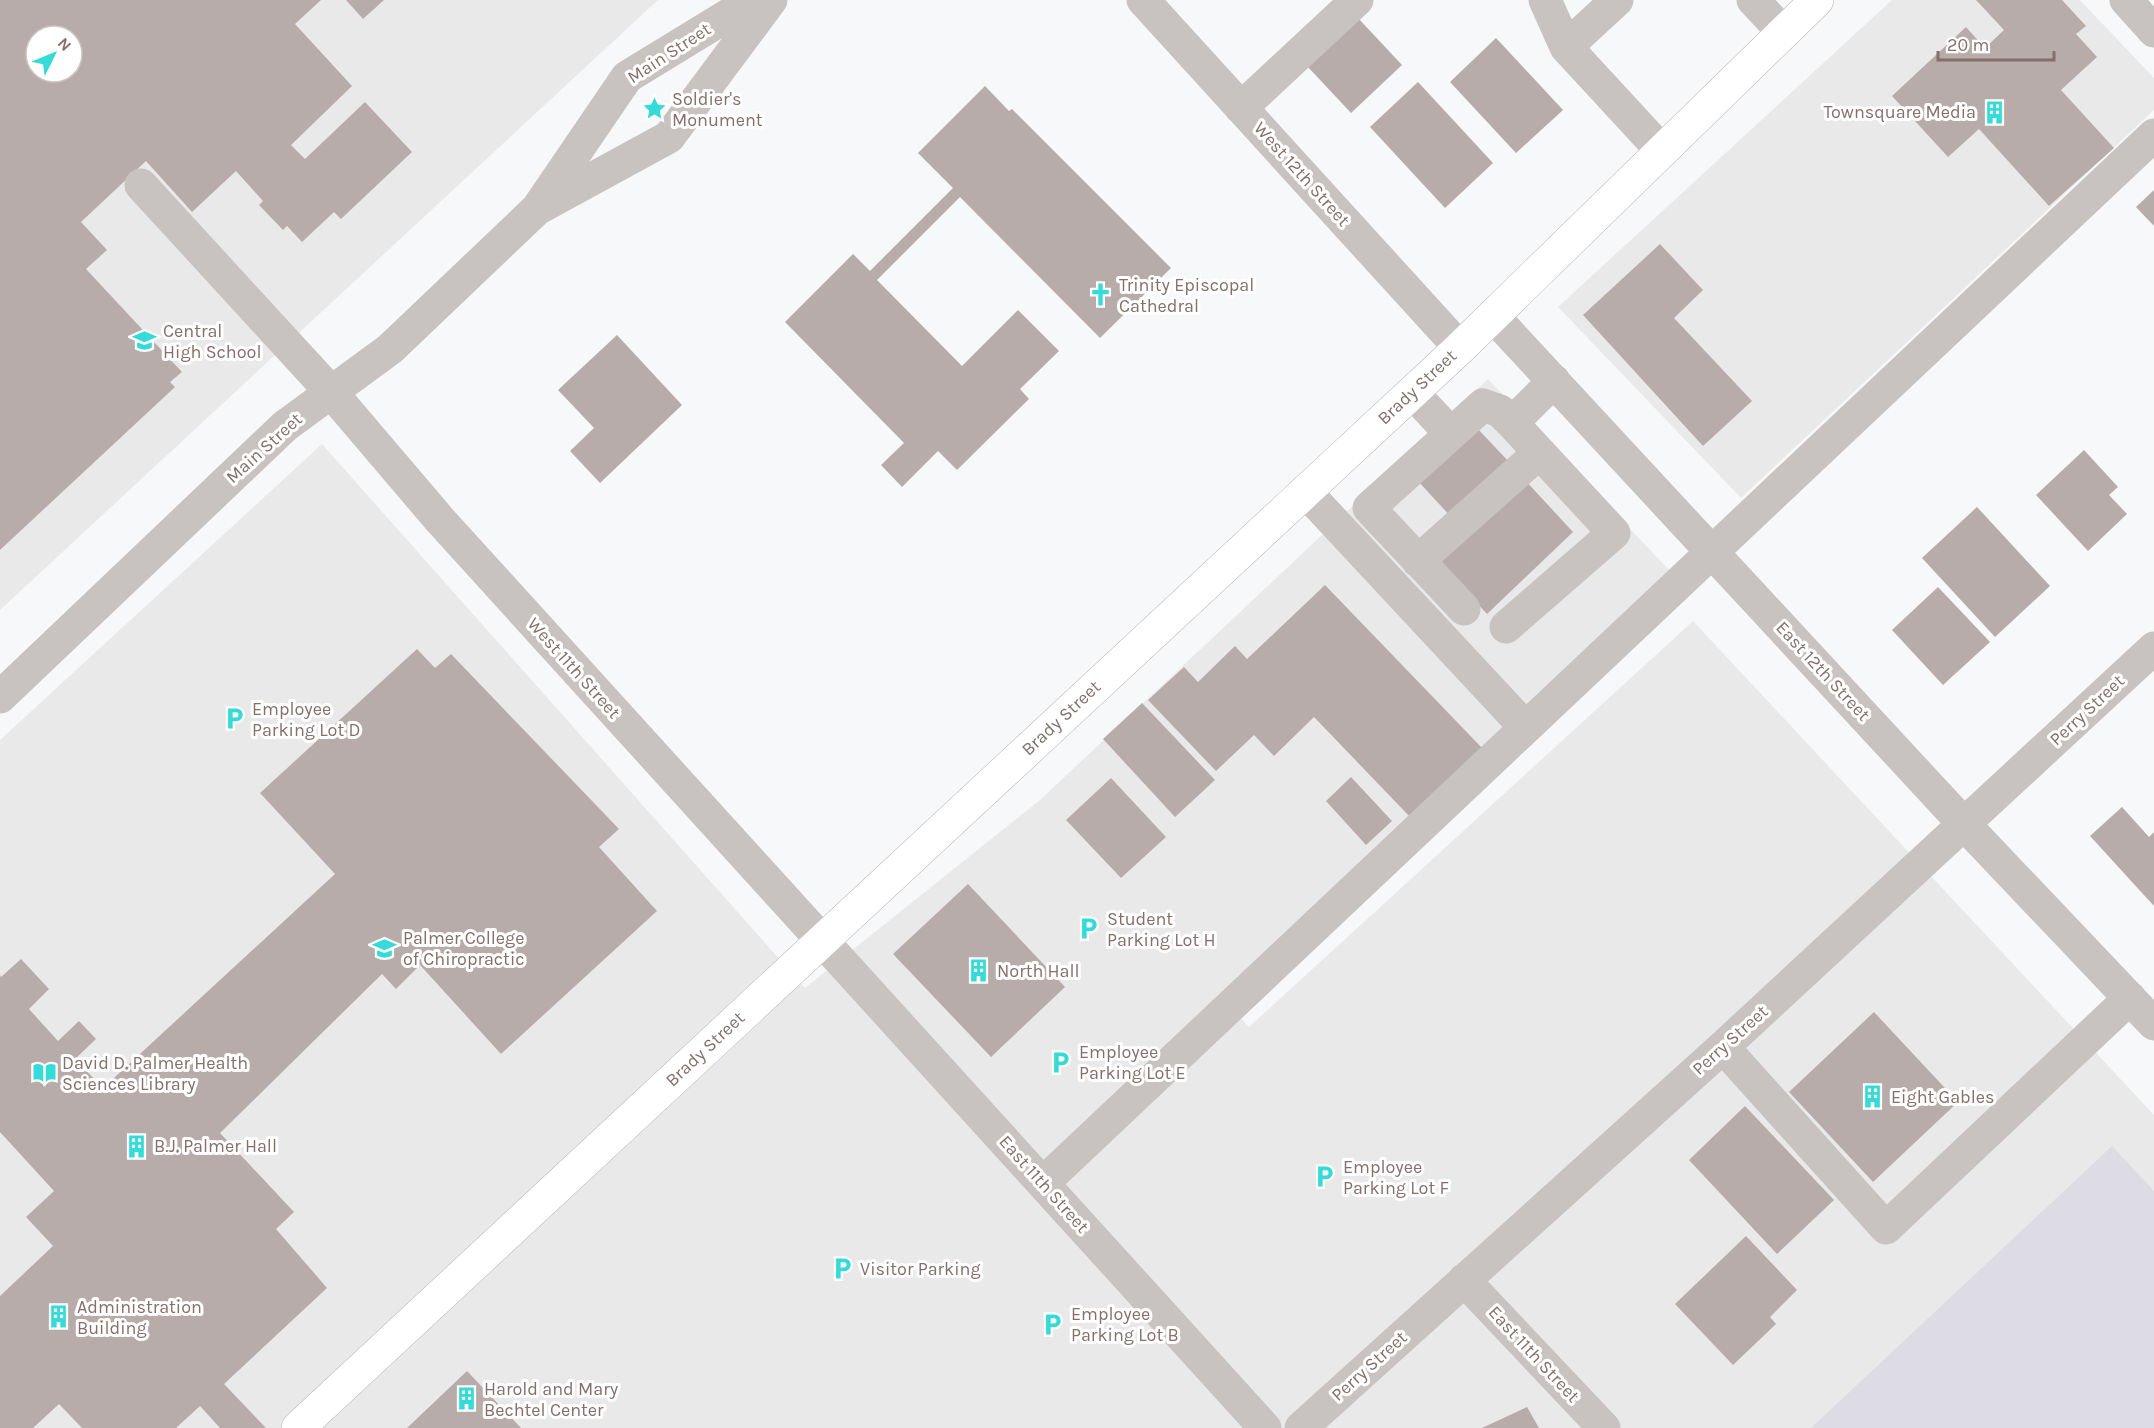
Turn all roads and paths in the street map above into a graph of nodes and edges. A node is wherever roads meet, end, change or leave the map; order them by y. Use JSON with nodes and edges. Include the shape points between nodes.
{"nodes":[{"id":1,"x":753,"y":0,"type":"edge"},
{"id":2,"x":771,"y":0,"type":"edge"},
{"id":3,"x":1143,"y":0,"type":"edge"},
{"id":4,"x":1357,"y":0,"type":"edge"},
{"id":5,"x":1545,"y":0,"type":"edge"},
{"id":6,"x":1617,"y":0,"type":"edge"},
{"id":7,"x":1753,"y":0,"type":"edge"},
{"id":8,"x":1817,"y":0,"type":"edge"},
{"id":9,"x":2126,"y":0,"type":"edge"},
{"id":10,"x":2154,"y":31,"type":"edge"},
{"id":11,"x":1784,"y":33,"type":"junction"},
{"id":12,"x":1566,"y":47,"type":"junction"},
{"id":13,"x":1241,"y":108,"type":"junction"},
{"id":14,"x":2154,"y":135,"type":"edge"},
{"id":15,"x":1662,"y":151,"type":"junction"},
{"id":16,"x":141,"y":184,"type":"dead end"},
{"id":17,"x":537,"y":209,"type":"junction"},
{"id":18,"x":1493,"y":316,"type":"junction"},
{"id":19,"x":1460,"y":348,"type":"junction"},
{"id":20,"x":1554,"y":381,"type":"junction"},
{"id":21,"x":331,"y":392,"type":"junction"},
{"id":22,"x":1412,"y":392,"type":"junction"},
{"id":23,"x":1512,"y":423,"type":"junction"},
{"id":24,"x":1451,"y":434,"type":"junction"},
{"id":25,"x":1539,"y":453,"type":"junction"},
{"id":26,"x":1305,"y":491,"type":"junction"},
{"id":27,"x":1408,"y":551,"type":"junction"},
{"id":28,"x":1712,"y":552,"type":"junction"},
{"id":29,"x":1373,"y":567,"type":"junction"},
{"id":30,"x":1464,"y":609,"type":"dead end"},
{"id":31,"x":1506,"y":627,"type":"dead end"},
{"id":32,"x":2154,"y":648,"type":"edge"},
{"id":33,"x":0,"y":697,"type":"edge"},
{"id":34,"x":1526,"y":727,"type":"junction"},
{"id":35,"x":1964,"y":824,"type":"junction"},
{"id":36,"x":822,"y":940,"type":"junction"},
{"id":37,"x":2130,"y":998,"type":"junction"},
{"id":38,"x":2154,"y":1024,"type":"edge"},
{"id":39,"x":1724,"y":1047,"type":"junction"},
{"id":40,"x":1043,"y":1183,"type":"junction"},
{"id":41,"x":1464,"y":1280,"type":"junction"},
{"id":42,"x":298,"y":1428,"type":"edge"},
{"id":43,"x":1265,"y":1428,"type":"edge"},
{"id":44,"x":1301,"y":1428,"type":"edge"},
{"id":45,"x":1604,"y":1428,"type":"edge"}],
"edges":[{"from":1,"to":17,"type":"street","name":"Main Street","via":[[627,77]]},
{"from":2,"to":17,"type":"street","name":"Main Street","via":[[669,137]]},
{"from":3,"to":13,"type":"street","name":"West 12th Street"},
{"from":4,"to":13,"type":"street"},
{"from":5,"to":12,"type":"street"},
{"from":6,"to":12,"type":"street"},
{"from":7,"to":11,"type":"street"},
{"from":8,"to":11,"type":"highway","name":"Brady Street"},
{"from":9,"to":10,"type":"street"},
{"from":11,"to":15,"type":"highway","name":"Brady Street"},
{"from":12,"to":15,"type":"street"},
{"from":13,"to":19,"type":"street","name":"West 12th Street"},
{"from":14,"to":28,"type":"street"},
{"from":15,"to":18,"type":"highway","name":"Brady Street"},
{"from":16,"to":21,"type":"street","name":"West 11th Street"},
{"from":17,"to":21,"type":"street","name":"Main Street","via":[[390,349]]},
{"from":18,"to":19,"type":"highway","name":"Brady Street"},
{"from":18,"to":20,"type":"street","name":"East 12th Street"},
{"from":19,"to":22,"type":"highway","name":"Brady Street"},
{"from":20,"to":23,"type":"street"},
{"from":20,"to":28,"type":"street","name":"East 12th Street"},
{"from":21,"to":33,"type":"street","name":"Main Street","via":[[285,426]]},
{"from":21,"to":36,"type":"street","name":"West 11th Street","via":[[440,520]]},
{"from":22,"to":24,"type":"street"},
{"from":22,"to":26,"type":"highway","name":"Brady Street"},
{"from":23,"to":24,"type":"street","via":[[1500,411],[1484,405]]},
{"from":23,"to":25,"type":"street"},
{"from":24,"to":27,"type":"street","via":[[1369,508]]},
{"from":25,"to":27,"type":"street"},
{"from":25,"to":31,"type":"street","via":[[1614,533]]},
{"from":26,"to":29,"type":"street"},
{"from":26,"to":36,"type":"highway","name":"Brady Street"},
{"from":27,"to":29,"type":"street"},
{"from":27,"to":30,"type":"street"},
{"from":28,"to":34,"type":"street"},
{"from":28,"to":35,"type":"street","name":"East 12th Street"},
{"from":29,"to":34,"type":"street"},
{"from":32,"to":35,"type":"street","name":"Perry Street"},
{"from":34,"to":40,"type":"street"},
{"from":35,"to":37,"type":"street","name":"East 12th Street"},
{"from":35,"to":39,"type":"street","name":"Perry Street"},
{"from":36,"to":40,"type":"street","name":"East 11th Street"},
{"from":36,"to":42,"type":"highway","name":"Brady Street"},
{"from":37,"to":38,"type":"street","name":"East 12th Street"},
{"from":37,"to":39,"type":"street","via":[[1886,1228]]},
{"from":39,"to":41,"type":"street","name":"Perry Street"},
{"from":40,"to":43,"type":"street","name":"East 11th Street"},
{"from":41,"to":44,"type":"street","name":"Perry Street"},
{"from":41,"to":45,"type":"street","name":"East 11th Street"}]}
